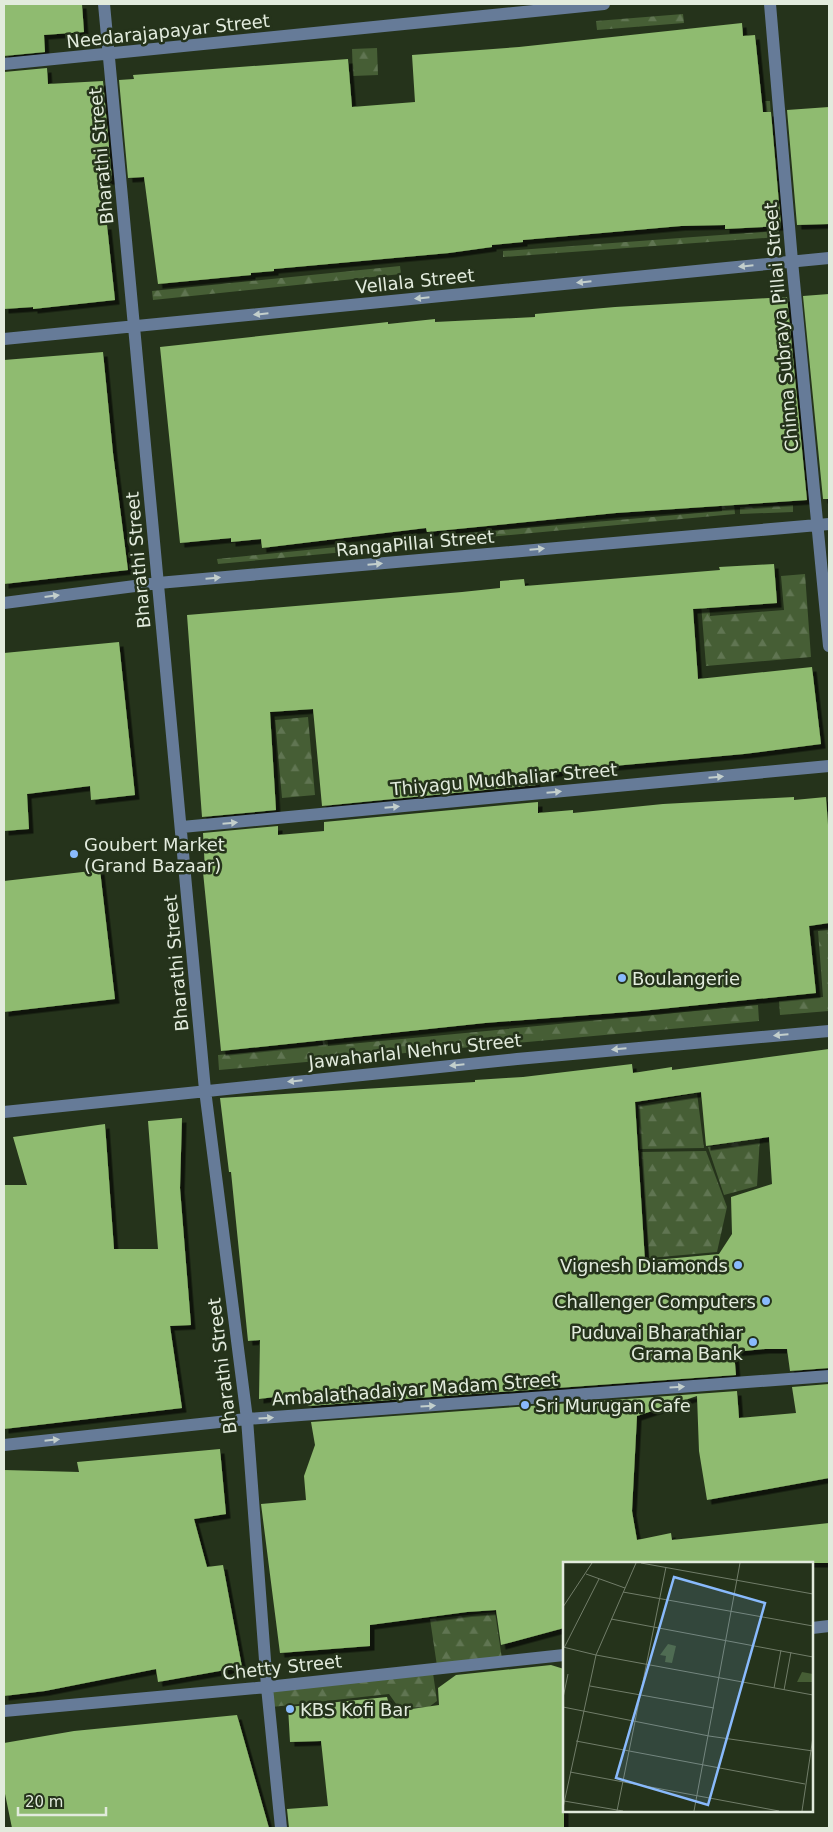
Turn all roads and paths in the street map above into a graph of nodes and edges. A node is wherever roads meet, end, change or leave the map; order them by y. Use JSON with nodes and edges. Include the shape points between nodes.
{"nodes":[{"id":1,"x":104,"y":4,"type":"edge"},
{"id":2,"x":604,"y":4,"type":"edge"},
{"id":3,"x":770,"y":4,"type":"edge"},
{"id":4,"x":109,"y":55,"type":"junction"},
{"id":5,"x":4,"y":64,"type":"edge"},
{"id":6,"x":829,"y":258,"type":"edge"},
{"id":7,"x":792,"y":262,"type":"junction"},
{"id":8,"x":134,"y":326,"type":"junction"},
{"id":9,"x":4,"y":338,"type":"edge"},
{"id":10,"x":823,"y":525,"type":"edge"},
{"id":11,"x":158,"y":583,"type":"junction"},
{"id":12,"x":4,"y":603,"type":"edge"},
{"id":13,"x":829,"y":646,"type":"edge"},
{"id":14,"x":829,"y":766,"type":"edge"},
{"id":15,"x":182,"y":827,"type":"junction"},
{"id":16,"x":829,"y":1031,"type":"edge"},
{"id":17,"x":205,"y":1090,"type":"junction"},
{"id":18,"x":4,"y":1112,"type":"edge"},
{"id":19,"x":829,"y":1376,"type":"edge"},
{"id":20,"x":247,"y":1419,"type":"junction"},
{"id":21,"x":4,"y":1445,"type":"edge"},
{"id":22,"x":829,"y":1626,"type":"edge"},
{"id":23,"x":813,"y":1628,"type":"edge"},
{"id":24,"x":563,"y":1655,"type":"edge"},
{"id":25,"x":267,"y":1687,"type":"junction"},
{"id":26,"x":4,"y":1711,"type":"edge"},
{"id":27,"x":281,"y":1828,"type":"edge"}],
"edges":[{"from":1,"to":4,"type":"street","name":"Bharathi Street"},
{"from":2,"to":4,"type":"street","name":"Needarajapayar Street"},
{"from":3,"to":7,"type":"street","name":"Chinna Subraya Pillai Street"},
{"from":4,"to":5,"type":"street","name":"Needarajapayar Street"},
{"from":4,"to":8,"type":"street","name":"Bharathi Street"},
{"from":6,"to":7,"type":"street","name":"Vellala Street"},
{"from":7,"to":8,"type":"street","name":"Vellala Street","one_way":true},
{"from":7,"to":10,"type":"street","name":"Chinna Subraya Pillai Street"},
{"from":8,"to":9,"type":"street","name":"Vellala Street"},
{"from":8,"to":11,"type":"street","name":"Bharathi Street"},
{"from":11,"to":10,"type":"street","name":"RangaPillai Street","one_way":true},
{"from":10,"to":13,"type":"street","name":"Chinna Subraya Pillai Street"},
{"from":12,"to":11,"type":"street","name":"RangaPillai Street","one_way":true},
{"from":11,"to":15,"type":"street","name":"Bharathi Street"},
{"from":15,"to":14,"type":"street","name":"Thiyagu Mudhaliar Street","one_way":true},
{"from":15,"to":17,"type":"street","name":"Bharathi Street"},
{"from":16,"to":17,"type":"street","name":"Jawaharlal Nehru Street","one_way":true},
{"from":17,"to":18,"type":"street","name":"Jawaharlal Nehru Street"},
{"from":17,"to":20,"type":"street","name":"Bharathi Street"},
{"from":20,"to":19,"type":"street","name":"Ambalathadaiyar Madam Street","one_way":true},
{"from":21,"to":20,"type":"street","name":"Ambalathadaiyar Madam Street","one_way":true},
{"from":20,"to":25,"type":"street","name":"Bharathi Street"},
{"from":22,"to":23,"type":"street"},
{"from":24,"to":25,"type":"street","name":"Chetty Street"},
{"from":25,"to":26,"type":"street","name":"Chetty Street"},
{"from":25,"to":27,"type":"street","name":"Bharathi Street"}]}
